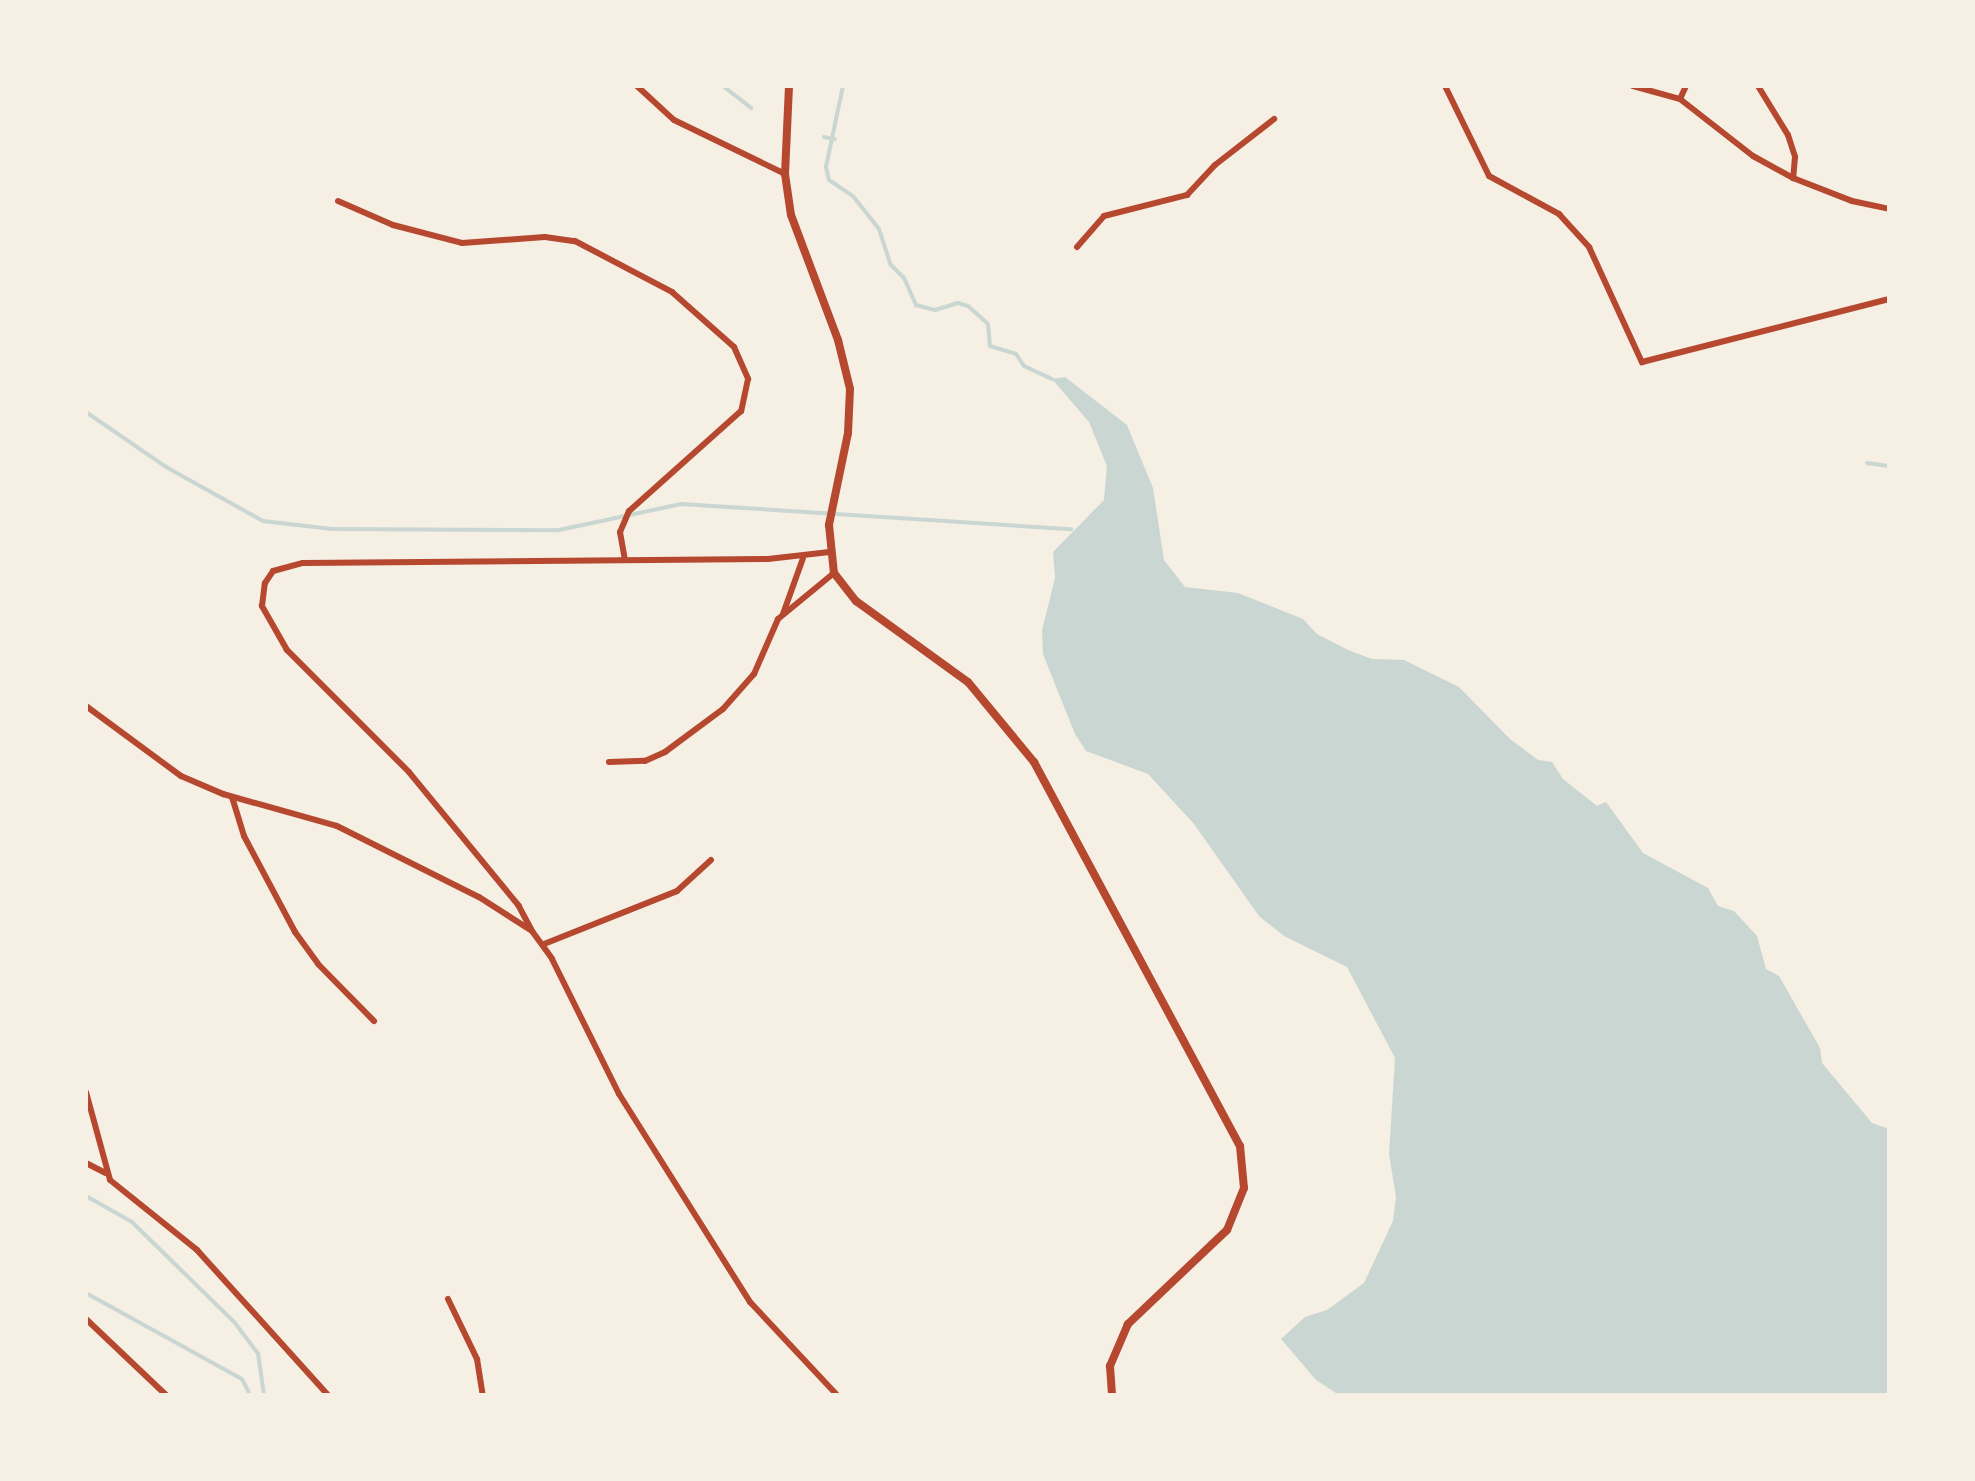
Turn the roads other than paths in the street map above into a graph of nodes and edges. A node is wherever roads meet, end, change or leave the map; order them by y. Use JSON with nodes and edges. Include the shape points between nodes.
{"nodes":[{"id":1,"x":637,"y":86,"type":"edge"},
{"id":2,"x":789,"y":86,"type":"edge"},
{"id":3,"x":1445,"y":86,"type":"edge"},
{"id":4,"x":1633,"y":86,"type":"edge"},
{"id":5,"x":1686,"y":86,"type":"edge"},
{"id":6,"x":1758,"y":86,"type":"edge"},
{"id":7,"x":1680,"y":99,"type":"junction"},
{"id":8,"x":1274,"y":119,"type":"dead end"},
{"id":9,"x":785,"y":174,"type":"junction"},
{"id":10,"x":1793,"y":178,"type":"junction"},
{"id":11,"x":338,"y":201,"type":"dead end"},
{"id":12,"x":1889,"y":209,"type":"edge"},
{"id":13,"x":1077,"y":247,"type":"dead end"},
{"id":14,"x":1889,"y":299,"type":"edge"},
{"id":15,"x":830,"y":552,"type":"junction"},
{"id":16,"x":803,"y":558,"type":"junction"},
{"id":17,"x":625,"y":559,"type":"junction"},
{"id":18,"x":834,"y":573,"type":"junction"},
{"id":19,"x":783,"y":614,"type":"junction"},
{"id":20,"x":86,"y":706,"type":"edge"},
{"id":21,"x":609,"y":762,"type":"dead end"},
{"id":22,"x":232,"y":797,"type":"junction"},
{"id":23,"x":711,"y":860,"type":"dead end"},
{"id":24,"x":532,"y":931,"type":"junction"},
{"id":25,"x":544,"y":944,"type":"junction"},
{"id":26,"x":374,"y":1021,"type":"dead end"},
{"id":27,"x":86,"y":1092,"type":"edge"},
{"id":28,"x":86,"y":1163,"type":"edge"},
{"id":29,"x":106,"y":1173,"type":"junction"},
{"id":30,"x":448,"y":1299,"type":"dead end"},
{"id":31,"x":86,"y":1319,"type":"edge"},
{"id":32,"x":166,"y":1395,"type":"edge"},
{"id":33,"x":328,"y":1395,"type":"edge"},
{"id":34,"x":483,"y":1395,"type":"edge"},
{"id":35,"x":837,"y":1395,"type":"edge"},
{"id":36,"x":1112,"y":1395,"type":"edge"}],
"edges":[{"from":1,"to":9,"type":"street","via":[[674,120]]},
{"from":2,"to":9,"type":"street"},
{"from":3,"to":14,"type":"street","via":[[1489,176],[1559,214],[1589,247],[1642,362]]},
{"from":4,"to":7,"type":"street"},
{"from":5,"to":7,"type":"street"},
{"from":6,"to":10,"type":"street","via":[[1788,135],[1796,167]]},
{"from":7,"to":10,"type":"street","via":[[1753,156]]},
{"from":8,"to":13,"type":"street","via":[[1215,165],[1187,195],[1104,216]]},
{"from":9,"to":15,"type":"street","via":[[798,238],[838,340],[850,389],[848,433],[829,525]]},
{"from":10,"to":12,"type":"street"},
{"from":11,"to":17,"type":"street","via":[[393,225],[462,243],[545,237],[575,241],[662,285],[734,347],[748,379],[741,411],[629,511],[620,532]]},
{"from":15,"to":16,"type":"street"},
{"from":15,"to":18,"type":"street"},
{"from":16,"to":17,"type":"street"},
{"from":16,"to":19,"type":"street"},
{"from":17,"to":24,"type":"street","via":[[303,563],[273,571],[261,594],[262,606],[287,650],[409,772],[519,906]]},
{"from":18,"to":19,"type":"street"},
{"from":18,"to":36,"type":"street","via":[[856,601],[968,682],[1034,762],[1240,1146],[1244,1188],[1227,1230],[1128,1324],[1110,1366]]},
{"from":19,"to":21,"type":"street","via":[[772,626],[754,674],[723,709],[665,752],[645,761]]},
{"from":20,"to":22,"type":"street","via":[[158,762]]},
{"from":22,"to":24,"type":"street","via":[[337,826],[479,897]]},
{"from":22,"to":26,"type":"street","via":[[244,836],[295,932],[318,964]]},
{"from":23,"to":25,"type":"street","via":[[677,891]]},
{"from":24,"to":25,"type":"street"},
{"from":25,"to":35,"type":"street","via":[[619,1094],[750,1302]]},
{"from":27,"to":29,"type":"street"},
{"from":28,"to":29,"type":"street"},
{"from":29,"to":33,"type":"street","via":[[237,1290]]},
{"from":30,"to":34,"type":"street","via":[[477,1359]]},
{"from":31,"to":32,"type":"street"}]}
